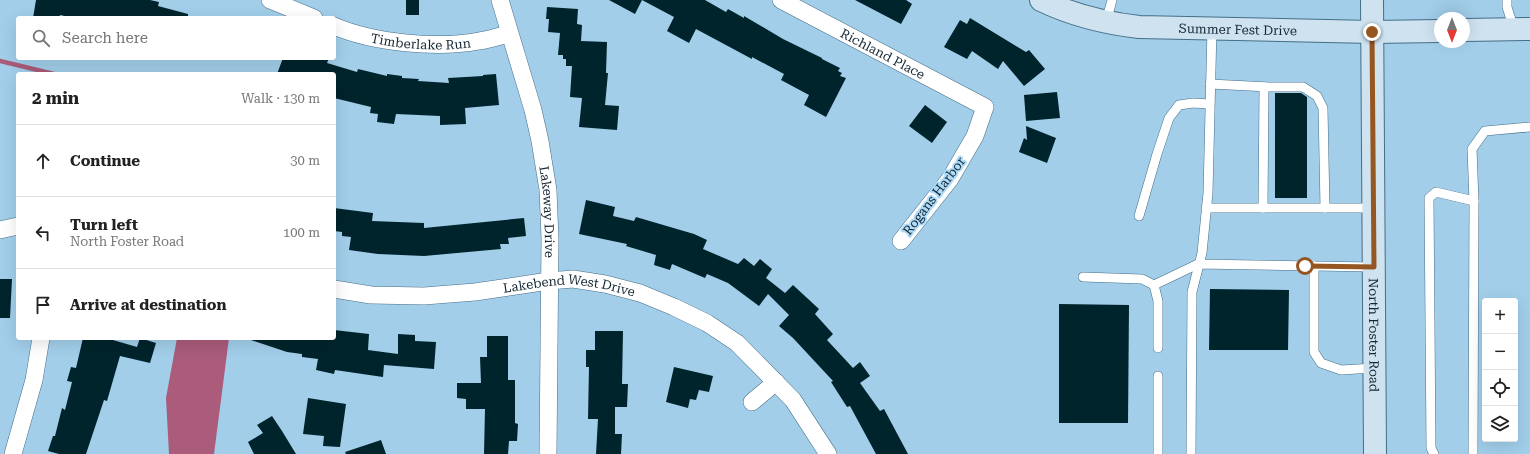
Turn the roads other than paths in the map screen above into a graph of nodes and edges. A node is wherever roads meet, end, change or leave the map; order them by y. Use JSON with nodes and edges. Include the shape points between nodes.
{"nodes":[{"id":1,"x":500,"y":0,"type":"edge"},
{"id":2,"x":781,"y":0,"type":"edge"},
{"id":3,"x":1040,"y":0,"type":"edge"},
{"id":4,"x":1112,"y":0,"type":"edge"},
{"id":5,"x":1372,"y":0,"type":"edge"},
{"id":6,"x":1507,"y":0,"type":"edge"},
{"id":7,"x":275,"y":1,"type":"edge"},
{"id":8,"x":309,"y":16,"type":"edge"},
{"id":9,"x":1106,"y":22,"type":"junction"},
{"id":10,"x":336,"y":27,"type":"edge"},
{"id":11,"x":1212,"y":28,"type":"junction"},
{"id":12,"x":1522,"y":29,"type":"edge"},
{"id":13,"x":1470,"y":30,"type":"edge"},
{"id":14,"x":1434,"y":31,"type":"edge"},
{"id":15,"x":1372,"y":32,"type":"junction"},
{"id":16,"x":509,"y":34,"type":"junction"},
{"id":17,"x":1210,"y":84,"type":"junction"},
{"id":18,"x":1264,"y":87,"type":"junction"},
{"id":19,"x":1209,"y":104,"type":"junction"},
{"id":20,"x":985,"y":107,"type":"joint"},
{"id":21,"x":1530,"y":127,"type":"edge"},
{"id":22,"x":1474,"y":201,"type":"junction"},
{"id":23,"x":1206,"y":208,"type":"junction"},
{"id":24,"x":1263,"y":208,"type":"junction"},
{"id":25,"x":1325,"y":208,"type":"junction"},
{"id":26,"x":1373,"y":208,"type":"junction"},
{"id":27,"x":1139,"y":216,"type":"dead end"},
{"id":28,"x":16,"y":226,"type":"edge"},
{"id":29,"x":0,"y":230,"type":"edge"},
{"id":30,"x":901,"y":241,"type":"dead end"},
{"id":31,"x":1198,"y":264,"type":"junction"},
{"id":32,"x":1314,"y":266,"type":"junction"},
{"id":33,"x":1374,"y":267,"type":"junction"},
{"id":34,"x":1083,"y":277,"type":"dead end"},
{"id":35,"x":549,"y":281,"type":"junction"},
{"id":36,"x":1154,"y":285,"type":"junction"},
{"id":37,"x":336,"y":290,"type":"edge"},
{"id":38,"x":40,"y":340,"type":"edge"},
{"id":39,"x":1158,"y":348,"type":"dead end"},
{"id":40,"x":1374,"y":368,"type":"junction"},
{"id":41,"x":1158,"y":376,"type":"dead end"},
{"id":42,"x":776,"y":382,"type":"junction"},
{"id":43,"x":752,"y":402,"type":"dead end"},
{"id":44,"x":13,"y":454,"type":"edge"},
{"id":45,"x":548,"y":454,"type":"edge"},
{"id":46,"x":828,"y":454,"type":"edge"},
{"id":47,"x":1158,"y":454,"type":"edge"},
{"id":48,"x":1191,"y":454,"type":"edge"},
{"id":49,"x":1375,"y":454,"type":"edge"},
{"id":50,"x":1434,"y":454,"type":"edge"},
{"id":51,"x":1473,"y":454,"type":"edge"}],
"edges":[{"from":1,"to":16,"type":"street","name":"Lakeway Drive"},
{"from":2,"to":20,"type":"street","name":"Richland Place"},
{"from":3,"to":9,"type":"street","name":"Summer Fest Drive"},
{"from":4,"to":9,"type":"lane"},
{"from":5,"to":15,"type":"street","name":"North Foster Road"},
{"from":6,"to":12,"type":"lane","via":[[1506,7]]},
{"from":7,"to":8,"type":"street"},
{"from":9,"to":11,"type":"street","name":"Summer Fest Drive","via":[[1139,27]]},
{"from":10,"to":16,"type":"street","name":"Timberlake Run","via":[[395,42],[437,44],[478,42]]},
{"from":11,"to":15,"type":"street","name":"Summer Fest Drive"},
{"from":11,"to":17,"type":"lane"},
{"from":12,"to":13,"type":"street"},
{"from":14,"to":15,"type":"street","name":"Summer Fest Drive"},
{"from":15,"to":26,"type":"street","name":"North Foster Road"},
{"from":16,"to":35,"type":"street","name":"Lakeway Drive","via":[[533,110],[548,190]]},
{"from":17,"to":18,"type":"lane"},
{"from":17,"to":19,"type":"lane"},
{"from":18,"to":24,"type":"lane"},
{"from":18,"to":25,"type":"lane","via":[[1303,87],[1317,96],[1323,108]]},
{"from":19,"to":23,"type":"lane"},
{"from":19,"to":27,"type":"lane","via":[[1179,105],[1169,118]]},
{"from":20,"to":30,"type":"street","name":"Rogans Harbor","via":[[975,136],[950,179]]},
{"from":21,"to":22,"type":"lane","via":[[1485,131],[1472,149]]},
{"from":22,"to":50,"type":"lane","via":[[1436,192],[1429,198],[1431,448]]},
{"from":22,"to":51,"type":"lane"},
{"from":23,"to":24,"type":"lane"},
{"from":23,"to":31,"type":"lane","via":[[1202,253]]},
{"from":24,"to":25,"type":"lane"},
{"from":25,"to":26,"type":"lane"},
{"from":26,"to":33,"type":"street","name":"North Foster Road"},
{"from":28,"to":29,"type":"street"},
{"from":31,"to":32,"type":"lane"},
{"from":31,"to":36,"type":"lane"},
{"from":31,"to":48,"type":"lane","via":[[1192,292]]},
{"from":32,"to":33,"type":"lane"},
{"from":32,"to":40,"type":"lane","via":[[1314,352],[1321,363],[1341,370]]},
{"from":33,"to":40,"type":"street","name":"North Foster Road"},
{"from":34,"to":36,"type":"lane","via":[[1142,279]]},
{"from":35,"to":37,"type":"street","name":"Lakebend West Drive","via":[[475,292],[424,296],[371,295]]},
{"from":35,"to":42,"type":"street","name":"Lakebend West Drive","via":[[573,279],[605,284],[640,293],[674,307],[737,343]]},
{"from":35,"to":45,"type":"street","name":"Lakeway Drive"},
{"from":36,"to":39,"type":"lane","via":[[1158,301]]},
{"from":38,"to":44,"type":"street","via":[[34,380]]},
{"from":40,"to":49,"type":"street","name":"North Foster Road"},
{"from":41,"to":47,"type":"lane"},
{"from":42,"to":43,"type":"street"},
{"from":42,"to":46,"type":"street","name":"Lakebend West Drive","via":[[793,400]]}]}
